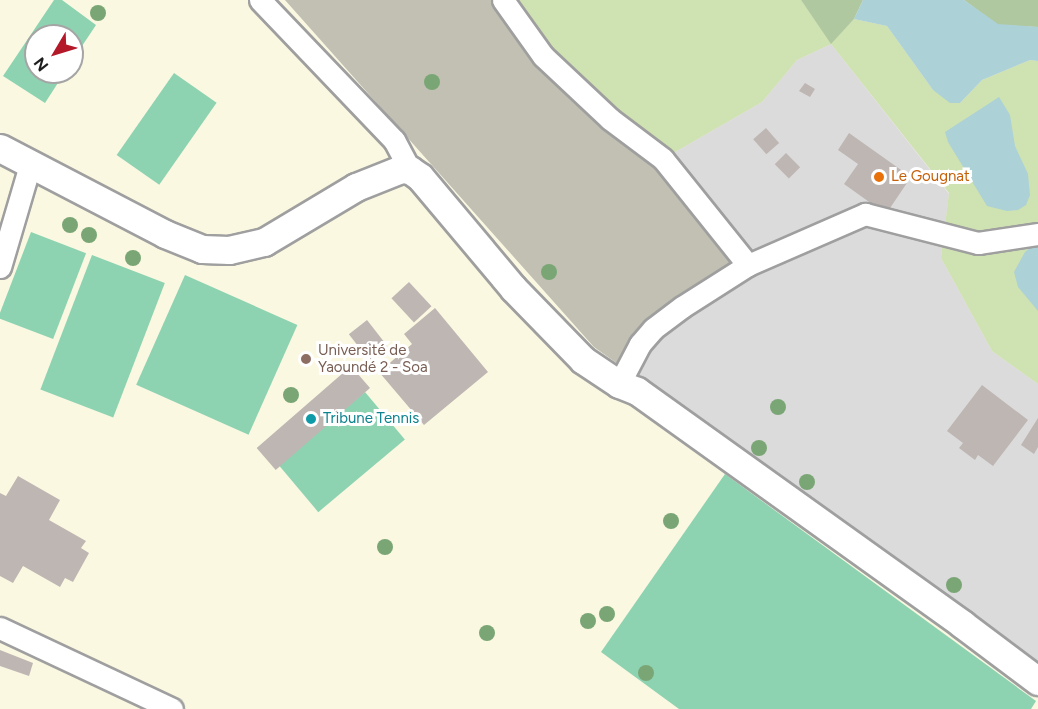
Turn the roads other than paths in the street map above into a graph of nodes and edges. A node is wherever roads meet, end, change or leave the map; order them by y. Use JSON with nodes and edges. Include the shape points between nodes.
{"nodes":[{"id":1,"x":260,"y":0,"type":"edge"},
{"id":2,"x":503,"y":0,"type":"edge"},
{"id":3,"x":0,"y":148,"type":"edge"},
{"id":4,"x":30,"y":165,"type":"junction"},
{"id":5,"x":410,"y":170,"type":"junction"},
{"id":6,"x":1038,"y":234,"type":"edge"},
{"id":7,"x":748,"y":266,"type":"junction"},
{"id":8,"x":0,"y":267,"type":"edge"},
{"id":9,"x":619,"y":384,"type":"junction"},
{"id":10,"x":0,"y":628,"type":"edge"},
{"id":11,"x":1038,"y":681,"type":"edge"},
{"id":12,"x":171,"y":709,"type":"edge"}],
"edges":[{"from":1,"to":5,"type":"street","via":[[394,140]]},
{"from":2,"to":7,"type":"street","via":[[543,56],[609,119],[663,159]]},
{"from":3,"to":4,"type":"street"},
{"from":4,"to":5,"type":"street","via":[[165,234],[202,249],[229,250],[264,242],[356,187],[400,169]]},
{"from":4,"to":8,"type":"street"},
{"from":5,"to":9,"type":"street","via":[[553,332],[583,360]]},
{"from":6,"to":7,"type":"street","via":[[978,243],[865,214]]},
{"from":7,"to":9,"type":"street","via":[[653,329],[640,344]]},
{"from":9,"to":11,"type":"street","via":[[637,391]]},
{"from":10,"to":12,"type":"street"}]}
